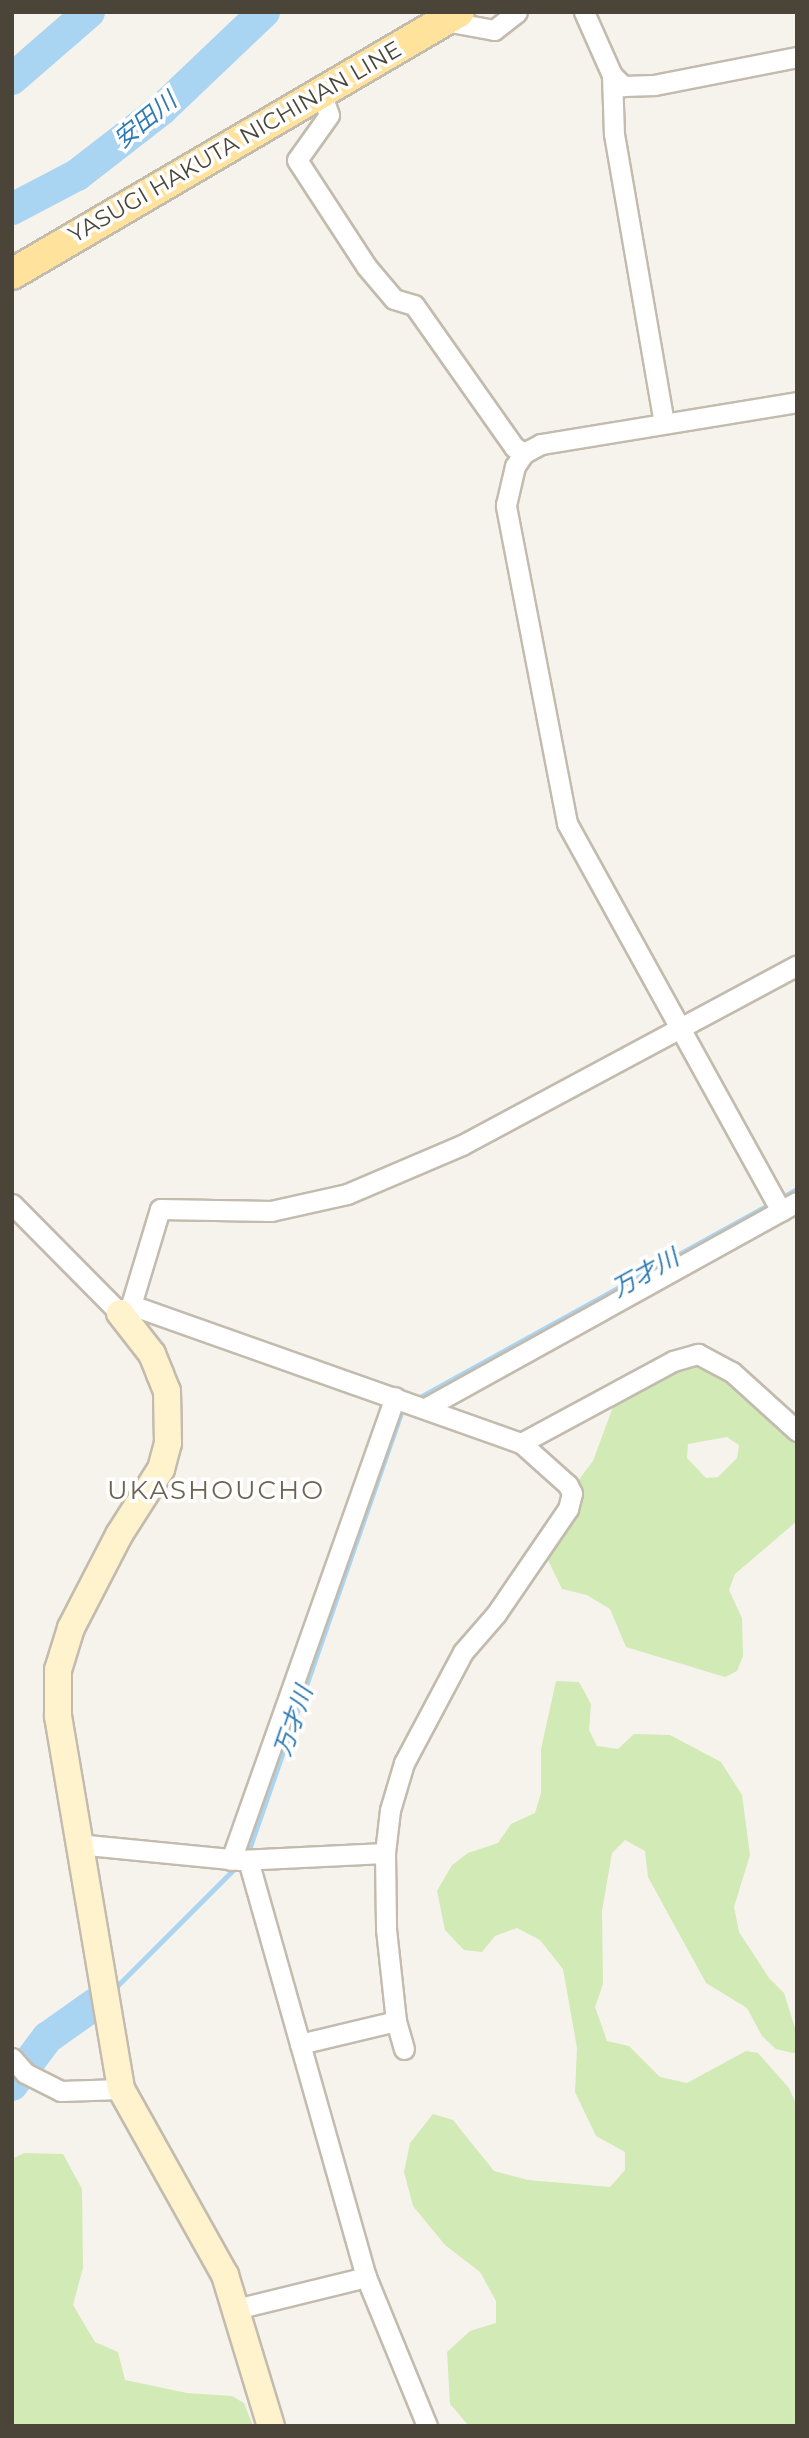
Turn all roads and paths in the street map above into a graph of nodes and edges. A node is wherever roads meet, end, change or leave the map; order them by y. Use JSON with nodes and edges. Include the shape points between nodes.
{"nodes":[{"id":1,"x":517,"y":12,"type":"edge"},
{"id":2,"x":584,"y":12,"type":"edge"},
{"id":3,"x":452,"y":17,"type":"edge"},
{"id":4,"x":797,"y":57,"type":"edge"},
{"id":5,"x":612,"y":75,"type":"junction"},
{"id":6,"x":321,"y":92,"type":"junction"},
{"id":7,"x":12,"y":274,"type":"edge"},
{"id":8,"x":797,"y":402,"type":"edge"},
{"id":9,"x":664,"y":422,"type":"junction"},
{"id":10,"x":524,"y":453,"type":"junction"},
{"id":11,"x":797,"y":964,"type":"edge"},
{"id":12,"x":679,"y":1028,"type":"junction"},
{"id":13,"x":782,"y":1203,"type":"edge"},
{"id":14,"x":12,"y":1204,"type":"edge"},
{"id":15,"x":126,"y":1309,"type":"junction"},
{"id":16,"x":395,"y":1397,"type":"junction"},
{"id":17,"x":426,"y":1407,"type":"junction"},
{"id":18,"x":797,"y":1431,"type":"edge"},
{"id":19,"x":522,"y":1443,"type":"junction"},
{"id":20,"x":77,"y":1844,"type":"junction"},
{"id":21,"x":385,"y":1853,"type":"junction"},
{"id":22,"x":243,"y":1860,"type":"junction"},
{"id":23,"x":396,"y":2021,"type":"junction"},
{"id":24,"x":300,"y":2043,"type":"junction"},
{"id":25,"x":404,"y":2049,"type":"dead end"},
{"id":26,"x":18,"y":2065,"type":"edge"},
{"id":27,"x":121,"y":2090,"type":"junction"},
{"id":28,"x":366,"y":2277,"type":"junction"},
{"id":29,"x":236,"y":2309,"type":"junction"},
{"id":30,"x":271,"y":2426,"type":"edge"},
{"id":31,"x":427,"y":2426,"type":"edge"}],
"edges":[{"from":1,"to":3,"type":"street","via":[[494,30]]},
{"from":2,"to":5,"type":"street"},
{"from":3,"to":6,"type":"main road","name":"YASUGI HAKUTA NICHINAN LINE"},
{"from":4,"to":5,"type":"street","via":[[654,85],[624,86]]},
{"from":5,"to":9,"type":"street","via":[[614,134]]},
{"from":6,"to":7,"type":"main road","name":"YASUGI HAKUTA NICHINAN LINE"},
{"from":6,"to":10,"type":"street","via":[[329,115],[298,160],[366,266],[394,299],[414,305],[514,447]]},
{"from":8,"to":9,"type":"street"},
{"from":9,"to":10,"type":"street","via":[[541,444]]},
{"from":10,"to":12,"type":"street","via":[[511,476],[506,505],[568,823]]},
{"from":11,"to":12,"type":"street"},
{"from":12,"to":13,"type":"street"},
{"from":12,"to":15,"type":"street","via":[[462,1145],[347,1194],[271,1211],[160,1209]]},
{"from":13,"to":17,"type":"street"},
{"from":14,"to":15,"type":"street"},
{"from":15,"to":16,"type":"street"},
{"from":15,"to":20,"type":"street","via":[[160,1374],[169,1427],[161,1469],[101,1568],[71,1628],[58,1670],[58,1716]]},
{"from":16,"to":17,"type":"street"},
{"from":16,"to":22,"type":"street"},
{"from":17,"to":19,"type":"street"},
{"from":18,"to":19,"type":"street","via":[[732,1372],[698,1354],[673,1361]]},
{"from":19,"to":21,"type":"street","via":[[568,1485],[572,1493],[568,1509],[496,1614],[463,1652],[411,1750],[390,1811]]},
{"from":20,"to":22,"type":"street"},
{"from":20,"to":27,"type":"street"},
{"from":21,"to":22,"type":"street"},
{"from":21,"to":23,"type":"street","via":[[386,1929]]},
{"from":22,"to":24,"type":"street"},
{"from":23,"to":24,"type":"street"},
{"from":23,"to":25,"type":"street"},
{"from":24,"to":28,"type":"street"},
{"from":26,"to":27,"type":"street","via":[[69,2092]]},
{"from":27,"to":29,"type":"street","via":[[207,2239]]},
{"from":28,"to":29,"type":"street"},
{"from":28,"to":31,"type":"street"},
{"from":29,"to":30,"type":"street"}]}
